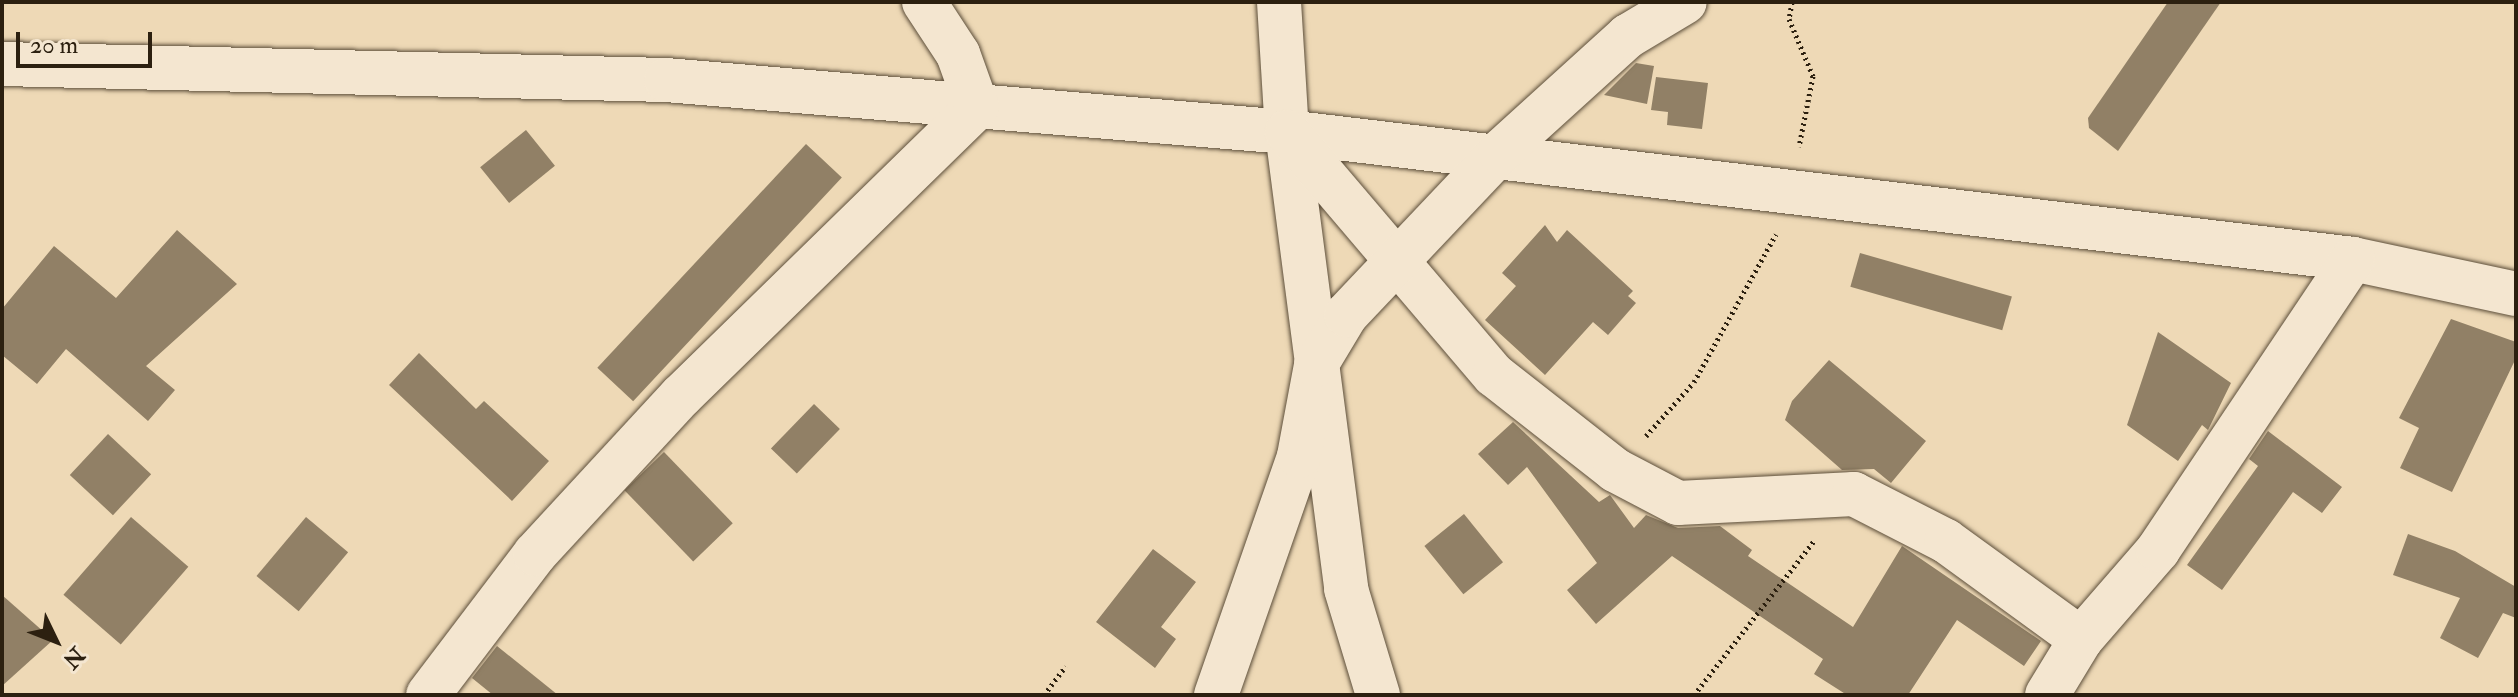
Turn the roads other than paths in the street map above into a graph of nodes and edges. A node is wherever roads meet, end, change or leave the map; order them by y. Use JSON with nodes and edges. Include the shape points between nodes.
{"nodes":[{"id":1,"x":924,"y":2,"type":"edge"},
{"id":2,"x":1279,"y":2,"type":"edge"},
{"id":3,"x":1685,"y":2,"type":"edge"},
{"id":4,"x":2,"y":64,"type":"edge"},
{"id":5,"x":977,"y":107,"type":"junction"},
{"id":6,"x":1287,"y":132,"type":"junction"},
{"id":7,"x":1500,"y":152,"type":"junction"},
{"id":8,"x":2353,"y":259,"type":"junction"},
{"id":9,"x":1393,"y":263,"type":"junction"},
{"id":10,"x":2516,"y":294,"type":"edge"},
{"id":11,"x":1316,"y":365,"type":"junction"},
{"id":12,"x":2081,"y":639,"type":"junction"},
{"id":13,"x":428,"y":695,"type":"edge"},
{"id":14,"x":1216,"y":695,"type":"edge"},
{"id":15,"x":1378,"y":695,"type":"edge"},
{"id":16,"x":2047,"y":695,"type":"edge"}],
"edges":[{"from":1,"to":5,"type":"street","via":[[958,54]]},
{"from":2,"to":6,"type":"street"},
{"from":3,"to":7,"type":"street","via":[[1628,36]]},
{"from":4,"to":5,"type":"street","via":[[547,74]]},
{"from":5,"to":6,"type":"street"},
{"from":5,"to":13,"type":"street","via":[[681,396],[535,554]]},
{"from":6,"to":7,"type":"street"},
{"from":6,"to":9,"type":"street","via":[[1348,198]]},
{"from":6,"to":11,"type":"street"},
{"from":7,"to":8,"type":"street","via":[[1791,194]]},
{"from":7,"to":9,"type":"street"},
{"from":8,"to":10,"type":"street"},
{"from":8,"to":12,"type":"street","via":[[2158,550]]},
{"from":9,"to":11,"type":"street","via":[[1346,315]]},
{"from":9,"to":12,"type":"street","via":[[1494,375],[1615,470],[1678,503],[1854,494],[1946,541]]},
{"from":11,"to":14,"type":"street","via":[[1299,456]]},
{"from":11,"to":15,"type":"street","via":[[1346,589]]},
{"from":12,"to":16,"type":"street"}]}
